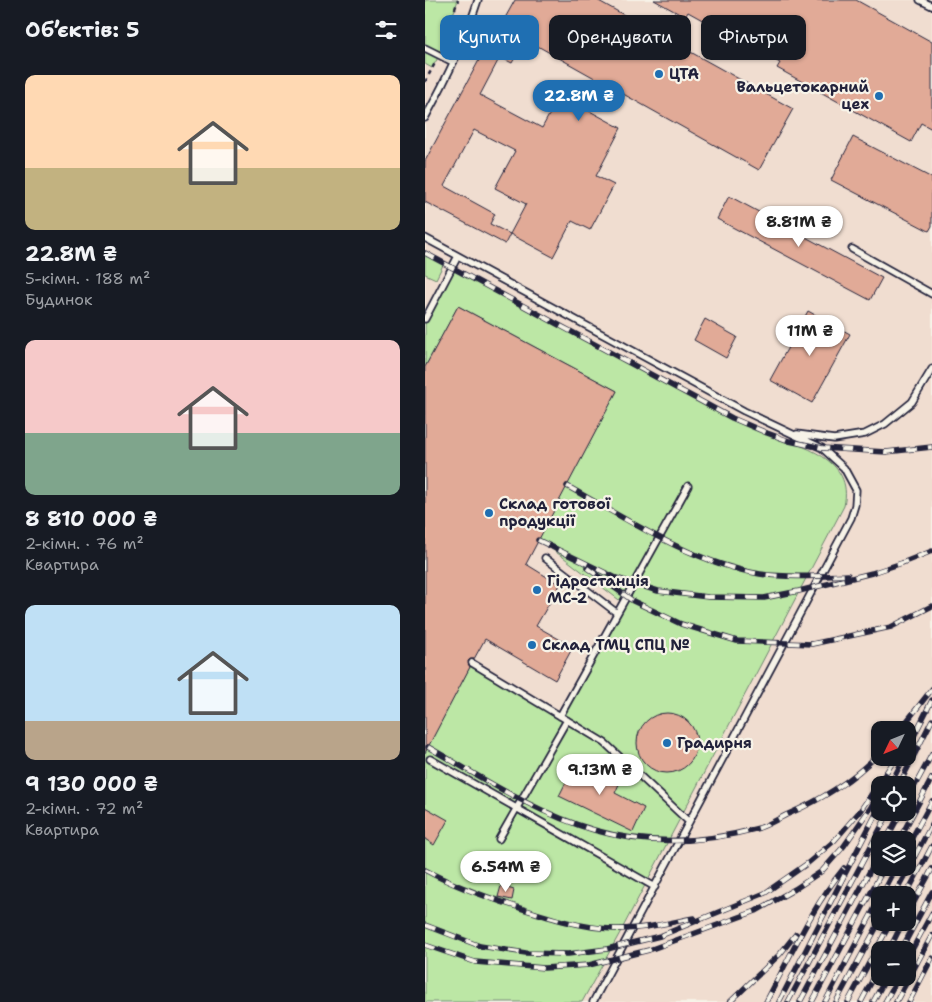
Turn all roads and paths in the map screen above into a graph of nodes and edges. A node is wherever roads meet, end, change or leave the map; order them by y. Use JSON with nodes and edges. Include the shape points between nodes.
{"nodes":[{"id":1,"x":458,"y":0,"type":"edge"},
{"id":2,"x":478,"y":0,"type":"edge"},
{"id":3,"x":920,"y":0,"type":"edge"},
{"id":4,"x":932,"y":6,"type":"edge"},
{"id":5,"x":425,"y":48,"type":"edge"},
{"id":6,"x":439,"y":56,"type":"junction"},
{"id":7,"x":453,"y":62,"type":"junction"},
{"id":8,"x":425,"y":82,"type":"edge"},
{"id":9,"x":425,"y":118,"type":"edge"},
{"id":10,"x":425,"y":238,"type":"edge"},
{"id":11,"x":852,"y":249,"type":"dead end"},
{"id":12,"x":458,"y":256,"type":"junction"},
{"id":13,"x":932,"y":294,"type":"edge"},
{"id":14,"x":425,"y":319,"type":"edge"},
{"id":15,"x":932,"y":369,"type":"edge"},
{"id":16,"x":792,"y":433,"type":"junction"},
{"id":17,"x":688,"y":486,"type":"dead end"},
{"id":18,"x":545,"y":558,"type":"dead end"},
{"id":19,"x":617,"y":613,"type":"junction"},
{"id":20,"x":472,"y":663,"type":"dead end"},
{"id":21,"x":560,"y":716,"type":"junction"},
{"id":22,"x":567,"y":720,"type":"junction"},
{"id":23,"x":430,"y":759,"type":"dead end"},
{"id":24,"x":516,"y":808,"type":"junction"},
{"id":25,"x":689,"y":822,"type":"junction"},
{"id":26,"x":499,"y":839,"type":"dead end"},
{"id":27,"x":655,"y":886,"type":"junction"},
{"id":28,"x":593,"y":1002,"type":"edge"}],
"edges":[{"from":1,"to":6,"type":"path"},
{"from":2,"to":7,"type":"lane"},
{"from":3,"to":4,"type":"lane"},
{"from":5,"to":6,"type":"lane"},
{"from":6,"to":7,"type":"lane"},
{"from":6,"to":8,"type":"path"},
{"from":7,"to":9,"type":"lane"},
{"from":10,"to":12,"type":"lane"},
{"from":11,"to":13,"type":"lane"},
{"from":12,"to":14,"type":"lane"},
{"from":12,"to":16,"type":"lane","via":[[744,411]]},
{"from":15,"to":16,"type":"lane","via":[[912,402],[885,424],[865,434],[834,439]]},
{"from":16,"to":25,"type":"lane","via":[[822,448],[844,468],[856,490],[855,504],[851,518]]},
{"from":17,"to":19,"type":"lane"},
{"from":18,"to":19,"type":"lane"},
{"from":19,"to":21,"type":"lane"},
{"from":20,"to":21,"type":"lane"},
{"from":21,"to":22,"type":"lane"},
{"from":22,"to":24,"type":"lane"},
{"from":22,"to":25,"type":"lane","via":[[605,743]]},
{"from":23,"to":24,"type":"lane"},
{"from":24,"to":26,"type":"lane"},
{"from":24,"to":27,"type":"lane"},
{"from":25,"to":27,"type":"lane"},
{"from":27,"to":28,"type":"lane"}]}
